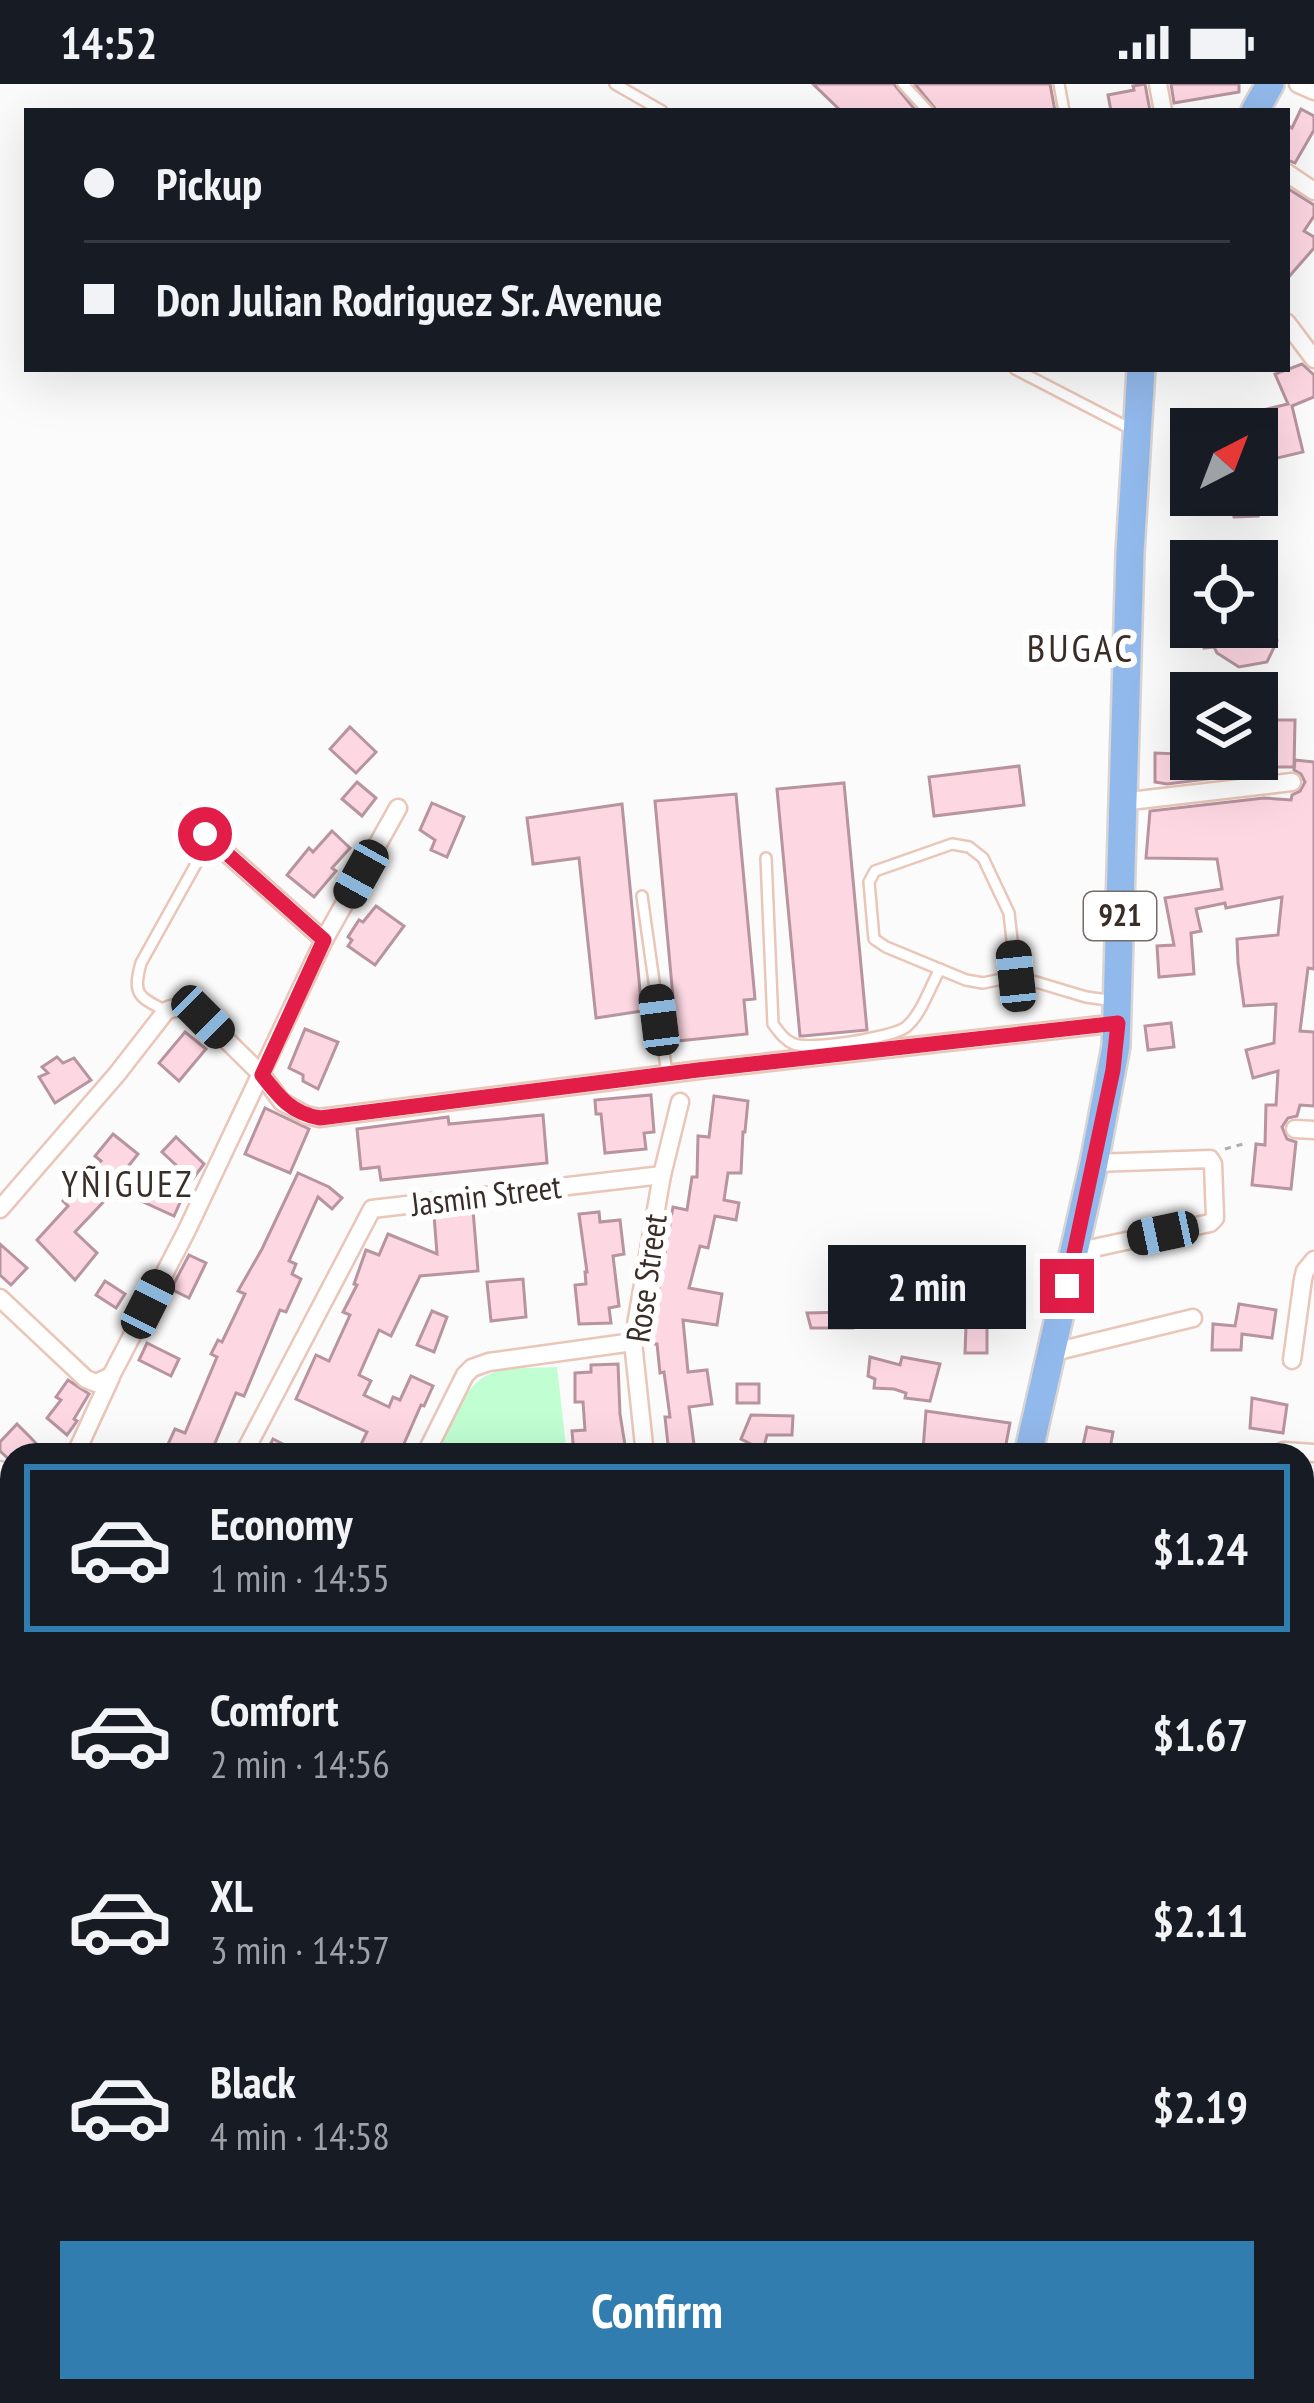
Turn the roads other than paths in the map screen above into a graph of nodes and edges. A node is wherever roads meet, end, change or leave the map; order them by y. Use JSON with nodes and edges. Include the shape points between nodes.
{"nodes":[{"id":1,"x":614,"y":84,"type":"edge"},
{"id":2,"x":903,"y":84,"type":"edge"},
{"id":3,"x":1298,"y":84,"type":"edge"},
{"id":4,"x":1314,"y":92,"type":"edge"},
{"id":5,"x":657,"y":108,"type":"edge"},
{"id":6,"x":925,"y":108,"type":"edge"},
{"id":7,"x":1290,"y":327,"type":"edge"},
{"id":8,"x":1314,"y":359,"type":"edge"},
{"id":9,"x":1021,"y":372,"type":"edge"},
{"id":10,"x":1142,"y":372,"type":"edge"},
{"id":11,"x":1137,"y":432,"type":"junction"},
{"id":12,"x":1292,"y":782,"type":"dead end"},
{"id":13,"x":1121,"y":802,"type":"junction"},
{"id":14,"x":398,"y":808,"type":"dead end"},
{"id":15,"x":205,"y":834,"type":"dead end"},
{"id":16,"x":766,"y":858,"type":"dead end"},
{"id":17,"x":196,"y":864,"type":"dead end"},
{"id":18,"x":642,"y":896,"type":"dead end"},
{"id":19,"x":324,"y":940,"type":"junction"},
{"id":20,"x":940,"y":969,"type":"junction"},
{"id":21,"x":1016,"y":976,"type":"junction"},
{"id":22,"x":166,"y":1010,"type":"junction"},
{"id":23,"x":1118,"y":1012,"type":"junction"},
{"id":24,"x":262,"y":1075,"type":"junction"},
{"id":25,"x":667,"y":1075,"type":"junction"},
{"id":26,"x":680,"y":1102,"type":"dead end"},
{"id":27,"x":1094,"y":1163,"type":"junction"},
{"id":28,"x":662,"y":1175,"type":"junction"},
{"id":29,"x":0,"y":1209,"type":"edge"},
{"id":30,"x":1075,"y":1252,"type":"junction"},
{"id":31,"x":1314,"y":1260,"type":"edge"},
{"id":32,"x":0,"y":1298,"type":"edge"},
{"id":33,"x":1193,"y":1318,"type":"dead end"},
{"id":34,"x":633,"y":1342,"type":"junction"},
{"id":35,"x":1050,"y":1354,"type":"junction"},
{"id":36,"x":1292,"y":1360,"type":"dead end"},
{"id":37,"x":111,"y":1376,"type":"junction"},
{"id":38,"x":80,"y":1443,"type":"edge"},
{"id":39,"x":249,"y":1443,"type":"edge"},
{"id":40,"x":431,"y":1443,"type":"edge"},
{"id":41,"x":644,"y":1443,"type":"edge"},
{"id":42,"x":1031,"y":1443,"type":"edge"}],
"edges":[{"from":1,"to":5,"type":"lane"},
{"from":2,"to":6,"type":"lane"},
{"from":3,"to":4,"type":"street"},
{"from":7,"to":8,"type":"street"},
{"from":9,"to":11,"type":"lane"},
{"from":10,"to":11,"type":"main road","number":"921"},
{"from":11,"to":13,"type":"main road","number":"921"},
{"from":12,"to":13,"type":"street"},
{"from":13,"to":23,"type":"main road","number":"921"},
{"from":14,"to":19,"type":"street"},
{"from":15,"to":19,"type":"street"},
{"from":16,"to":20,"type":"lane","via":[[773,1024],[797,1046],[899,1032]]},
{"from":17,"to":22,"type":"lane","via":[[136,981],[143,999]]},
{"from":18,"to":25,"type":"lane"},
{"from":19,"to":24,"type":"street"},
{"from":20,"to":21,"type":"lane","via":[[983,983]]},
{"from":20,"to":21,"type":"lane","via":[[874,939],[869,882],[875,872],[952,844],[982,858],[1009,913]]},
{"from":21,"to":23,"type":"lane"},
{"from":22,"to":24,"type":"street","via":[[183,1007],[203,1017]]},
{"from":22,"to":29,"type":"street"},
{"from":23,"to":25,"type":"street"},
{"from":23,"to":27,"type":"main road","number":"921"},
{"from":24,"to":25,"type":"street","via":[[282,1102],[320,1118]]},
{"from":24,"to":37,"type":"street"},
{"from":26,"to":28,"type":"street","name":"Rose Street"},
{"from":27,"to":30,"type":"main road","number":"921"},
{"from":27,"to":30,"type":"street","via":[[1210,1159],[1215,1218]]},
{"from":28,"to":34,"type":"street","name":"Rose Street"},
{"from":28,"to":39,"type":"street","name":"Jasmin Street","via":[[372,1209]]},
{"from":30,"to":35,"type":"main road","number":"921"},
{"from":31,"to":36,"type":"street","via":[[1305,1270]]},
{"from":32,"to":37,"type":"street","via":[[86,1379]]},
{"from":33,"to":35,"type":"street"},
{"from":34,"to":40,"type":"street","via":[[472,1368]]},
{"from":34,"to":41,"type":"street","name":"Rose Street"},
{"from":35,"to":42,"type":"main road","number":"921"},
{"from":37,"to":38,"type":"street"}]}
